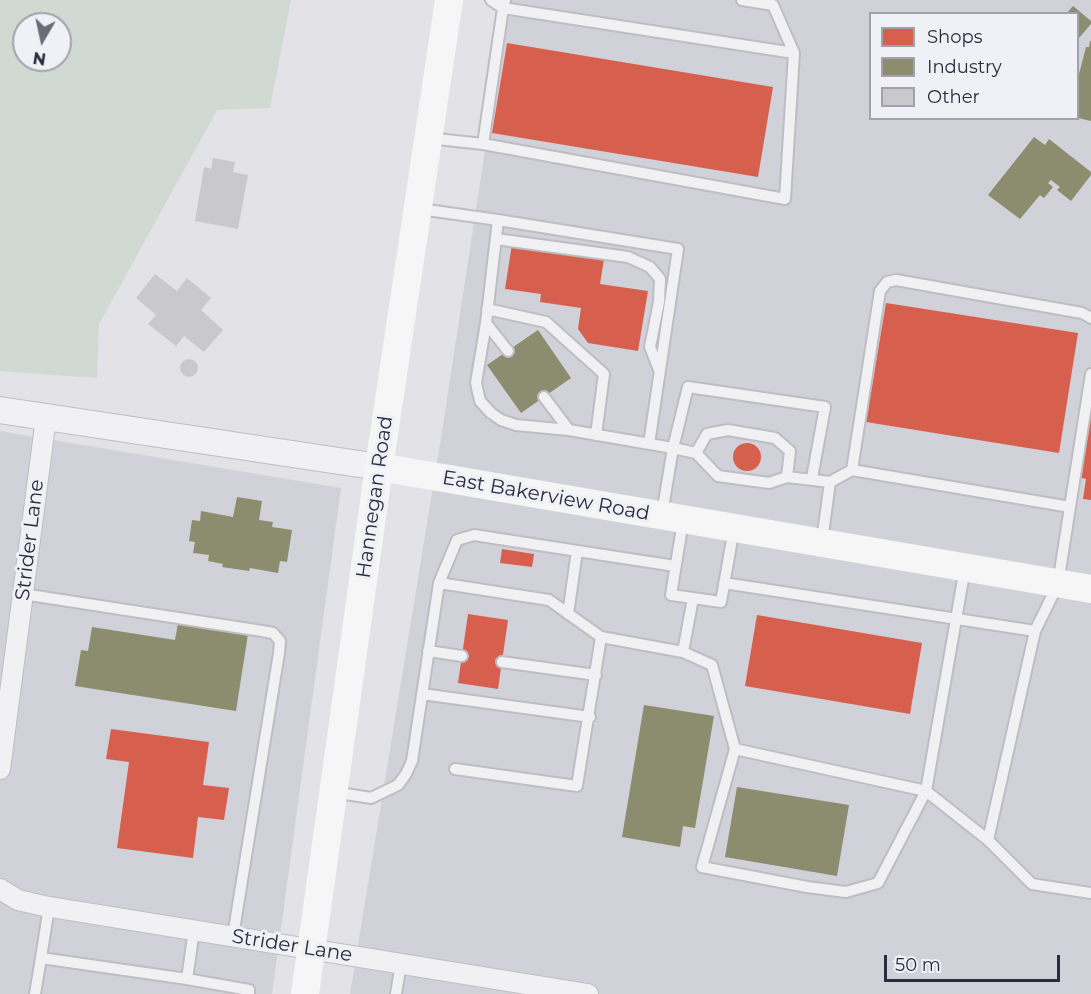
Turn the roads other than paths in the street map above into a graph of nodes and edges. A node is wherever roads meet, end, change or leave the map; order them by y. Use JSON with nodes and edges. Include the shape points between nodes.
{"nodes":[{"id":1,"x":450,"y":0,"type":"edge"},
{"id":2,"x":491,"y":0,"type":"edge"},
{"id":3,"x":742,"y":0,"type":"edge"},
{"id":4,"x":504,"y":4,"type":"edge"},
{"id":5,"x":794,"y":53,"type":"junction"},
{"id":6,"x":428,"y":138,"type":"junction"},
{"id":7,"x":483,"y":144,"type":"junction"},
{"id":8,"x":417,"y":209,"type":"junction"},
{"id":9,"x":498,"y":220,"type":"junction"},
{"id":10,"x":496,"y":238,"type":"junction"},
{"id":11,"x":487,"y":309,"type":"junction"},
{"id":12,"x":1091,"y":318,"type":"edge"},
{"id":13,"x":486,"y":322,"type":"junction"},
{"id":14,"x":507,"y":351,"type":"dead end"},
{"id":15,"x":660,"y":373,"type":"junction"},
{"id":16,"x":1091,"y":374,"type":"edge"},
{"id":17,"x":544,"y":397,"type":"dead end"},
{"id":18,"x":0,"y":410,"type":"edge"},
{"id":19,"x":46,"y":418,"type":"junction"},
{"id":20,"x":568,"y":430,"type":"junction"},
{"id":21,"x":597,"y":435,"type":"junction"},
{"id":22,"x":650,"y":444,"type":"junction"},
{"id":23,"x":673,"y":448,"type":"junction"},
{"id":24,"x":696,"y":453,"type":"junction"},
{"id":25,"x":379,"y":467,"type":"junction"},
{"id":26,"x":852,"y":470,"type":"junction"},
{"id":27,"x":787,"y":477,"type":"junction"},
{"id":28,"x":812,"y":478,"type":"junction"},
{"id":29,"x":830,"y":482,"type":"junction"},
{"id":30,"x":1070,"y":507,"type":"junction"},
{"id":31,"x":673,"y":517,"type":"junction"},
{"id":32,"x":734,"y":528,"type":"junction"},
{"id":33,"x":822,"y":543,"type":"junction"},
{"id":34,"x":577,"y":551,"type":"junction"},
{"id":35,"x":675,"y":566,"type":"junction"},
{"id":36,"x":964,"y":568,"type":"junction"},
{"id":37,"x":439,"y":583,"type":"junction"},
{"id":38,"x":724,"y":583,"type":"junction"},
{"id":39,"x":1058,"y":584,"type":"junction"},
{"id":40,"x":1091,"y":589,"type":"edge"},
{"id":41,"x":23,"y":594,"type":"junction"},
{"id":42,"x":693,"y":598,"type":"junction"},
{"id":43,"x":568,"y":614,"type":"junction"},
{"id":44,"x":956,"y":619,"type":"junction"},
{"id":45,"x":1035,"y":631,"type":"junction"},
{"id":46,"x":601,"y":637,"type":"junction"},
{"id":47,"x":428,"y":651,"type":"junction"},
{"id":48,"x":683,"y":652,"type":"junction"},
{"id":49,"x":462,"y":656,"type":"dead end"},
{"id":50,"x":502,"y":662,"type":"dead end"},
{"id":51,"x":596,"y":675,"type":"junction"},
{"id":52,"x":422,"y":694,"type":"junction"},
{"id":53,"x":590,"y":717,"type":"junction"},
{"id":54,"x":735,"y":749,"type":"junction"},
{"id":55,"x":0,"y":769,"type":"edge"},
{"id":56,"x":455,"y":769,"type":"dead end"},
{"id":57,"x":926,"y":791,"type":"junction"},
{"id":58,"x":333,"y":792,"type":"junction"},
{"id":59,"x":988,"y":840,"type":"junction"},
{"id":60,"x":0,"y":889,"type":"edge"},
{"id":61,"x":1091,"y":893,"type":"edge"},
{"id":62,"x":49,"y":907,"type":"junction"},
{"id":63,"x":194,"y":930,"type":"junction"},
{"id":64,"x":233,"y":936,"type":"junction"},
{"id":65,"x":311,"y":949,"type":"junction"},
{"id":66,"x":41,"y":958,"type":"junction"},
{"id":67,"x":401,"y":963,"type":"junction"},
{"id":68,"x":187,"y":979,"type":"junction"},
{"id":69,"x":35,"y":994,"type":"edge"},
{"id":70,"x":249,"y":994,"type":"edge"},
{"id":71,"x":305,"y":994,"type":"edge"},
{"id":72,"x":396,"y":994,"type":"edge"},
{"id":73,"x":588,"y":994,"type":"edge"}],
"edges":[{"from":1,"to":6,"type":"main road","name":"Hannegan Road"},
{"from":2,"to":4,"type":"lane"},
{"from":3,"to":5,"type":"lane","via":[[773,5]]},
{"from":4,"to":5,"type":"lane"},
{"from":4,"to":7,"type":"lane"},
{"from":5,"to":7,"type":"lane","via":[[784,199]]},
{"from":6,"to":7,"type":"lane"},
{"from":6,"to":8,"type":"main road","name":"Hannegan Road"},
{"from":8,"to":9,"type":"lane"},
{"from":8,"to":25,"type":"main road","name":"Hannegan Road"},
{"from":9,"to":10,"type":"lane"},
{"from":9,"to":15,"type":"lane","via":[[678,249]]},
{"from":10,"to":11,"type":"lane"},
{"from":10,"to":15,"type":"lane","via":[[627,257],[650,267],[660,279],[650,347]]},
{"from":11,"to":13,"type":"lane"},
{"from":11,"to":21,"type":"lane","via":[[546,322],[604,374]]},
{"from":12,"to":26,"type":"lane","via":[[1082,313],[896,280],[887,282],[880,291]]},
{"from":13,"to":14,"type":"lane"},
{"from":13,"to":20,"type":"lane","via":[[476,384],[480,401],[501,420],[516,425]]},
{"from":15,"to":22,"type":"lane"},
{"from":16,"to":30,"type":"lane"},
{"from":17,"to":20,"type":"lane"},
{"from":18,"to":19,"type":"street","name":"East Bakerview Road"},
{"from":19,"to":25,"type":"street","name":"East Bakerview Road"},
{"from":19,"to":41,"type":"street","name":"Strider Lane"},
{"from":20,"to":21,"type":"lane"},
{"from":21,"to":22,"type":"lane"},
{"from":22,"to":23,"type":"lane"},
{"from":23,"to":24,"type":"lane"},
{"from":23,"to":28,"type":"lane","via":[[688,387],[825,407]]},
{"from":23,"to":31,"type":"lane"},
{"from":24,"to":27,"type":"lane","via":[[718,476],[769,483]]},
{"from":24,"to":27,"type":"lane","via":[[707,434],[728,430],[775,438],[790,452]]},
{"from":25,"to":31,"type":"main road","name":"East Bakerview Road"},
{"from":25,"to":58,"type":"main road","name":"Hannegan Road"},
{"from":26,"to":29,"type":"lane"},
{"from":26,"to":30,"type":"lane"},
{"from":27,"to":28,"type":"lane"},
{"from":28,"to":29,"type":"lane"},
{"from":29,"to":33,"type":"lane"},
{"from":30,"to":39,"type":"lane"},
{"from":31,"to":32,"type":"main road","name":"East Bakerview Road"},
{"from":31,"to":35,"type":"lane"},
{"from":32,"to":33,"type":"main road","name":"East Bakerview Road"},
{"from":32,"to":38,"type":"lane"},
{"from":33,"to":36,"type":"main road","name":"East Bakerview Road"},
{"from":34,"to":35,"type":"lane"},
{"from":34,"to":37,"type":"lane","via":[[474,535],[457,540]]},
{"from":34,"to":43,"type":"lane"},
{"from":35,"to":42,"type":"lane","via":[[671,595]]},
{"from":36,"to":39,"type":"main road","name":"East Bakerview Road"},
{"from":36,"to":44,"type":"lane"},
{"from":37,"to":43,"type":"lane","via":[[549,600]]},
{"from":37,"to":47,"type":"lane"},
{"from":38,"to":42,"type":"lane","via":[[721,602]]},
{"from":38,"to":44,"type":"lane"},
{"from":39,"to":40,"type":"main road","name":"East Bakerview Road"},
{"from":39,"to":45,"type":"lane"},
{"from":41,"to":55,"type":"street","name":"Strider Lane"},
{"from":41,"to":64,"type":"lane","via":[[273,633],[279,641]]},
{"from":42,"to":48,"type":"lane"},
{"from":43,"to":46,"type":"lane"},
{"from":44,"to":45,"type":"lane"},
{"from":44,"to":57,"type":"lane"},
{"from":45,"to":59,"type":"lane"},
{"from":46,"to":48,"type":"lane"},
{"from":46,"to":51,"type":"lane"},
{"from":47,"to":49,"type":"lane"},
{"from":47,"to":52,"type":"lane"},
{"from":48,"to":54,"type":"lane","via":[[712,665]]},
{"from":50,"to":51,"type":"lane"},
{"from":51,"to":53,"type":"lane"},
{"from":52,"to":53,"type":"lane"},
{"from":52,"to":58,"type":"lane","via":[[412,761],[398,785],[371,798]]},
{"from":53,"to":56,"type":"lane","via":[[577,786]]},
{"from":54,"to":57,"type":"lane"},
{"from":54,"to":57,"type":"lane","via":[[702,867],[846,892],[878,883]]},
{"from":57,"to":59,"type":"lane"},
{"from":58,"to":65,"type":"main road","name":"Hannegan Road"},
{"from":59,"to":61,"type":"lane","via":[[1032,884]]},
{"from":60,"to":62,"type":"street","name":"Strider Lane","via":[[18,900]]},
{"from":62,"to":63,"type":"street","name":"Strider Lane"},
{"from":62,"to":66,"type":"lane"},
{"from":63,"to":64,"type":"street","name":"Strider Lane"},
{"from":63,"to":68,"type":"lane"},
{"from":64,"to":65,"type":"street","name":"Strider Lane"},
{"from":65,"to":67,"type":"street","name":"Strider Lane"},
{"from":65,"to":71,"type":"main road","name":"Hannegan Road"},
{"from":66,"to":68,"type":"lane"},
{"from":66,"to":69,"type":"lane"},
{"from":67,"to":72,"type":"lane"},
{"from":67,"to":73,"type":"street","name":"Strider Lane"},
{"from":68,"to":70,"type":"lane","via":[[249,990]]}]}
